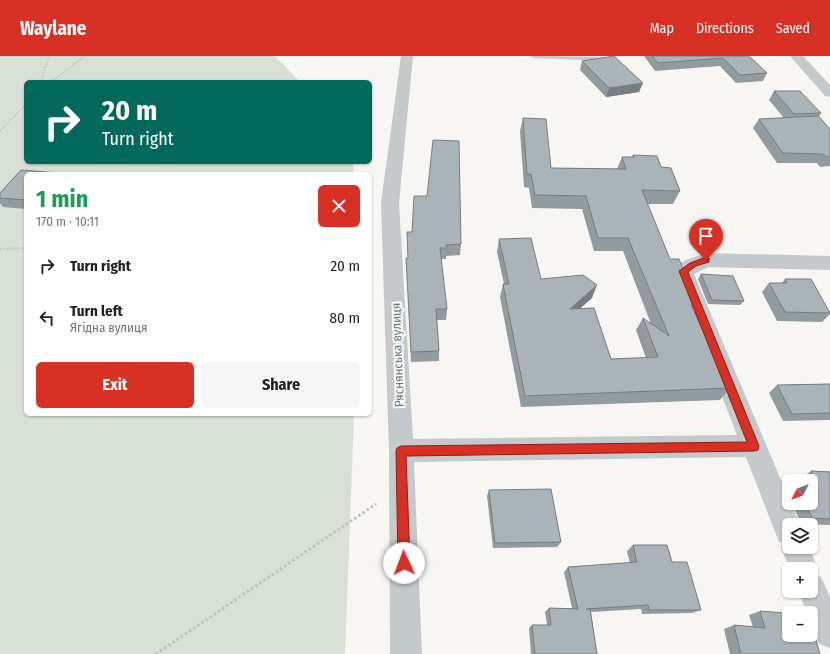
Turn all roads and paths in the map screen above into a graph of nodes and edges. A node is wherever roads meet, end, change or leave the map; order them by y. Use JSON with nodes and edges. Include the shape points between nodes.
{"nodes":[{"id":1,"x":50,"y":56,"type":"edge"},
{"id":2,"x":85,"y":56,"type":"edge"},
{"id":3,"x":407,"y":56,"type":"edge"},
{"id":4,"x":534,"y":56,"type":"edge"},
{"id":5,"x":796,"y":56,"type":"edge"},
{"id":6,"x":606,"y":59,"type":"edge"},
{"id":7,"x":41,"y":80,"type":"edge"},
{"id":8,"x":54,"y":80,"type":"edge"},
{"id":9,"x":830,"y":93,"type":"edge"},
{"id":10,"x":24,"y":106,"type":"edge"},
{"id":11,"x":0,"y":131,"type":"edge"},
{"id":12,"x":24,"y":248,"type":"edge"},
{"id":13,"x":0,"y":249,"type":"edge"},
{"id":14,"x":830,"y":263,"type":"edge"},
{"id":15,"x":754,"y":446,"type":"junction"},
{"id":16,"x":401,"y":451,"type":"junction"},
{"id":17,"x":402,"y":487,"type":"junction"},
{"id":18,"x":783,"y":518,"type":"edge"},
{"id":19,"x":816,"y":598,"type":"edge"},
{"id":20,"x":830,"y":633,"type":"edge"},
{"id":21,"x":156,"y":654,"type":"edge"},
{"id":22,"x":406,"y":654,"type":"edge"}],
"edges":[{"from":1,"to":7,"type":"path"},
{"from":2,"to":8,"type":"path"},
{"from":3,"to":16,"type":"street","name":"Ряснянська вулиця","via":[[390,203]]},
{"from":4,"to":6,"type":"lane"},
{"from":5,"to":9,"type":"street"},
{"from":10,"to":11,"type":"path"},
{"from":12,"to":13,"type":"path"},
{"from":14,"to":15,"type":"street","via":[[706,260],[693,264],[683,271]]},
{"from":15,"to":16,"type":"street"},
{"from":15,"to":18,"type":"street"},
{"from":16,"to":17,"type":"street","name":"Ряснянська вулиця"},
{"from":17,"to":21,"type":"path"},
{"from":17,"to":22,"type":"street","name":"Ряснянська вулиця"},
{"from":19,"to":20,"type":"street"}]}
